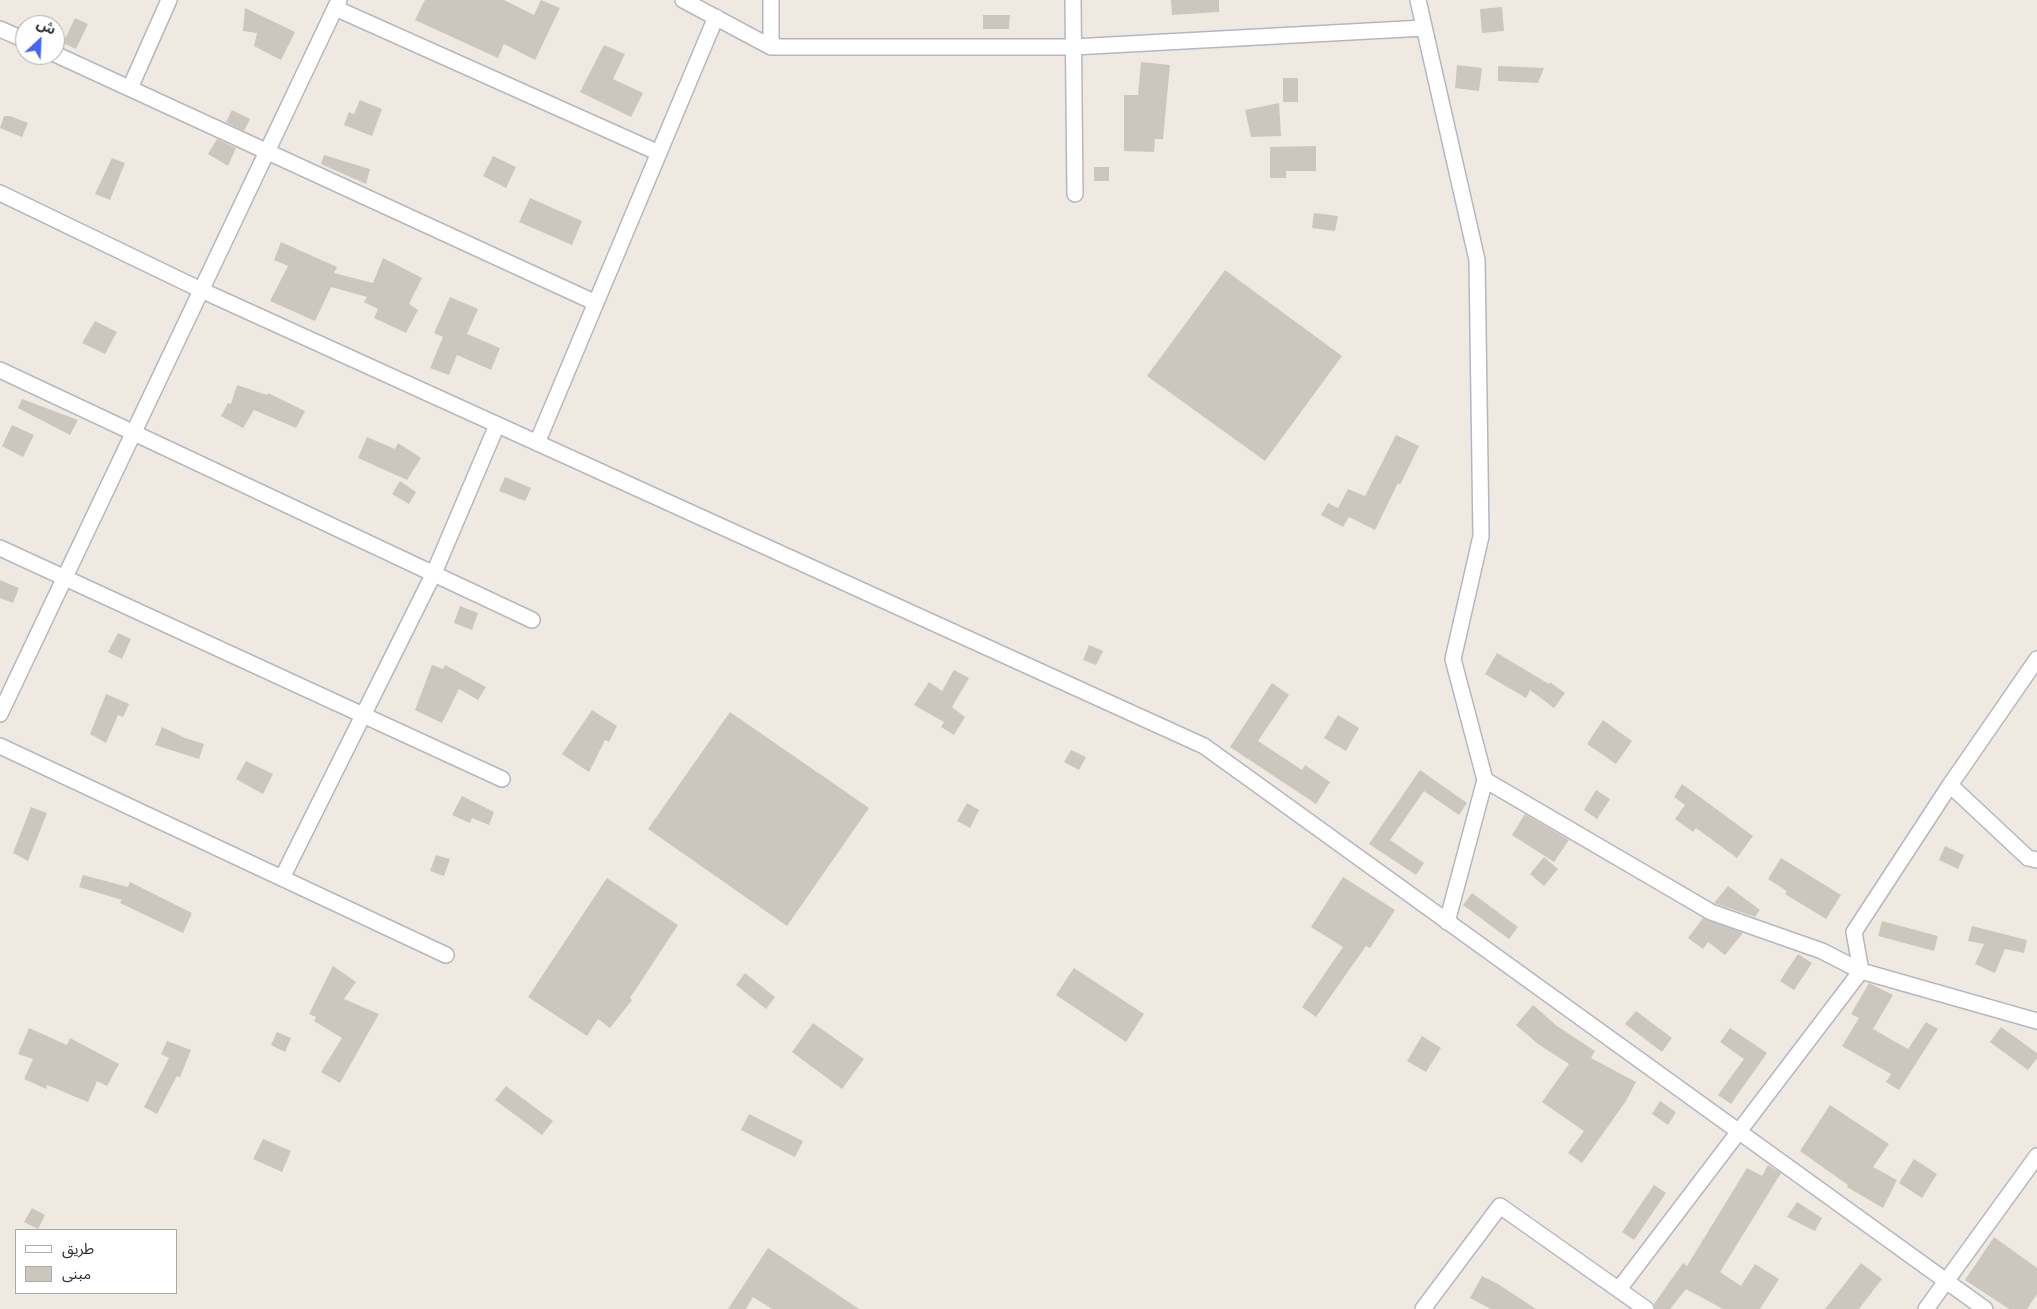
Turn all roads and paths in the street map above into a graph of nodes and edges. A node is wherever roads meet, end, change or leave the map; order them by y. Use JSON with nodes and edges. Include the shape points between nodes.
{"nodes":[{"id":1,"x":169,"y":0,"type":"edge"},
{"id":2,"x":683,"y":0,"type":"edge"},
{"id":3,"x":772,"y":0,"type":"edge"},
{"id":4,"x":1073,"y":0,"type":"edge"},
{"id":5,"x":1418,"y":0,"type":"edge"},
{"id":6,"x":337,"y":4,"type":"edge"},
{"id":7,"x":716,"y":18,"type":"junction"},
{"id":8,"x":1424,"y":28,"type":"junction"},
{"id":9,"x":0,"y":29,"type":"edge"},
{"id":10,"x":15,"y":36,"type":"edge"},
{"id":11,"x":771,"y":47,"type":"junction"},
{"id":12,"x":1073,"y":47,"type":"junction"},
{"id":13,"x":65,"y":59,"type":"edge"},
{"id":14,"x":130,"y":88,"type":"junction"},
{"id":15,"x":267,"y":152,"type":"junction"},
{"id":16,"x":659,"y":153,"type":"junction"},
{"id":17,"x":0,"y":193,"type":"edge"},
{"id":18,"x":1075,"y":194,"type":"dead end"},
{"id":19,"x":201,"y":290,"type":"junction"},
{"id":20,"x":596,"y":303,"type":"junction"},
{"id":21,"x":0,"y":370,"type":"edge"},
{"id":22,"x":497,"y":425,"type":"junction"},
{"id":23,"x":134,"y":432,"type":"junction"},
{"id":24,"x":537,"y":443,"type":"junction"},
{"id":25,"x":0,"y":548,"type":"edge"},
{"id":26,"x":434,"y":573,"type":"junction"},
{"id":27,"x":65,"y":578,"type":"junction"},
{"id":28,"x":532,"y":620,"type":"dead end"},
{"id":29,"x":2035,"y":665,"type":"edge"},
{"id":30,"x":0,"y":714,"type":"edge"},
{"id":31,"x":363,"y":715,"type":"junction"},
{"id":32,"x":0,"y":746,"type":"edge"},
{"id":33,"x":502,"y":779,"type":"dead end"},
{"id":34,"x":1484,"y":780,"type":"junction"},
{"id":35,"x":1950,"y":785,"type":"junction"},
{"id":36,"x":2037,"y":860,"type":"edge"},
{"id":37,"x":282,"y":878,"type":"junction"},
{"id":38,"x":1447,"y":922,"type":"junction"},
{"id":39,"x":446,"y":955,"type":"dead end"},
{"id":40,"x":1862,"y":971,"type":"junction"},
{"id":41,"x":2037,"y":1021,"type":"edge"},
{"id":42,"x":1738,"y":1132,"type":"junction"},
{"id":43,"x":2037,"y":1156,"type":"edge"},
{"id":44,"x":1946,"y":1282,"type":"junction"},
{"id":45,"x":1618,"y":1290,"type":"junction"},
{"id":46,"x":1424,"y":1309,"type":"edge"},
{"id":47,"x":1646,"y":1309,"type":"edge"},
{"id":48,"x":1926,"y":1309,"type":"edge"},
{"id":49,"x":1985,"y":1309,"type":"edge"}],
"edges":[{"from":1,"to":14,"type":"street"},
{"from":2,"to":7,"type":"street"},
{"from":3,"to":11,"type":"street"},
{"from":4,"to":12,"type":"street"},
{"from":5,"to":8,"type":"street"},
{"from":6,"to":15,"type":"street"},
{"from":6,"to":16,"type":"street"},
{"from":7,"to":11,"type":"street"},
{"from":7,"to":16,"type":"street"},
{"from":8,"to":12,"type":"street"},
{"from":8,"to":34,"type":"street","via":[[1477,260],[1482,536],[1453,659]]},
{"from":9,"to":10,"type":"street"},
{"from":11,"to":12,"type":"street"},
{"from":12,"to":18,"type":"street"},
{"from":13,"to":14,"type":"street"},
{"from":14,"to":15,"type":"street"},
{"from":15,"to":19,"type":"street"},
{"from":15,"to":20,"type":"street"},
{"from":16,"to":20,"type":"street"},
{"from":17,"to":19,"type":"street"},
{"from":19,"to":22,"type":"street"},
{"from":19,"to":23,"type":"street"},
{"from":20,"to":24,"type":"street"},
{"from":21,"to":23,"type":"street"},
{"from":22,"to":24,"type":"street"},
{"from":22,"to":26,"type":"street"},
{"from":23,"to":26,"type":"street"},
{"from":23,"to":27,"type":"street"},
{"from":24,"to":38,"type":"street","via":[[1204,746]]},
{"from":25,"to":27,"type":"street"},
{"from":26,"to":28,"type":"street"},
{"from":26,"to":31,"type":"street"},
{"from":27,"to":30,"type":"street"},
{"from":27,"to":31,"type":"street"},
{"from":29,"to":35,"type":"street"},
{"from":31,"to":33,"type":"street"},
{"from":31,"to":37,"type":"street"},
{"from":32,"to":37,"type":"street"},
{"from":34,"to":38,"type":"street"},
{"from":34,"to":40,"type":"street","via":[[1711,912],[1822,951]]},
{"from":35,"to":36,"type":"street","via":[[2028,858]]},
{"from":35,"to":40,"type":"street","via":[[1854,932]]},
{"from":37,"to":39,"type":"street"},
{"from":38,"to":42,"type":"street"},
{"from":40,"to":41,"type":"street"},
{"from":40,"to":42,"type":"street"},
{"from":42,"to":44,"type":"street"},
{"from":42,"to":45,"type":"street"},
{"from":43,"to":44,"type":"street"},
{"from":44,"to":48,"type":"street"},
{"from":44,"to":49,"type":"street"},
{"from":45,"to":46,"type":"street","via":[[1500,1206]]},
{"from":45,"to":47,"type":"street"}]}
